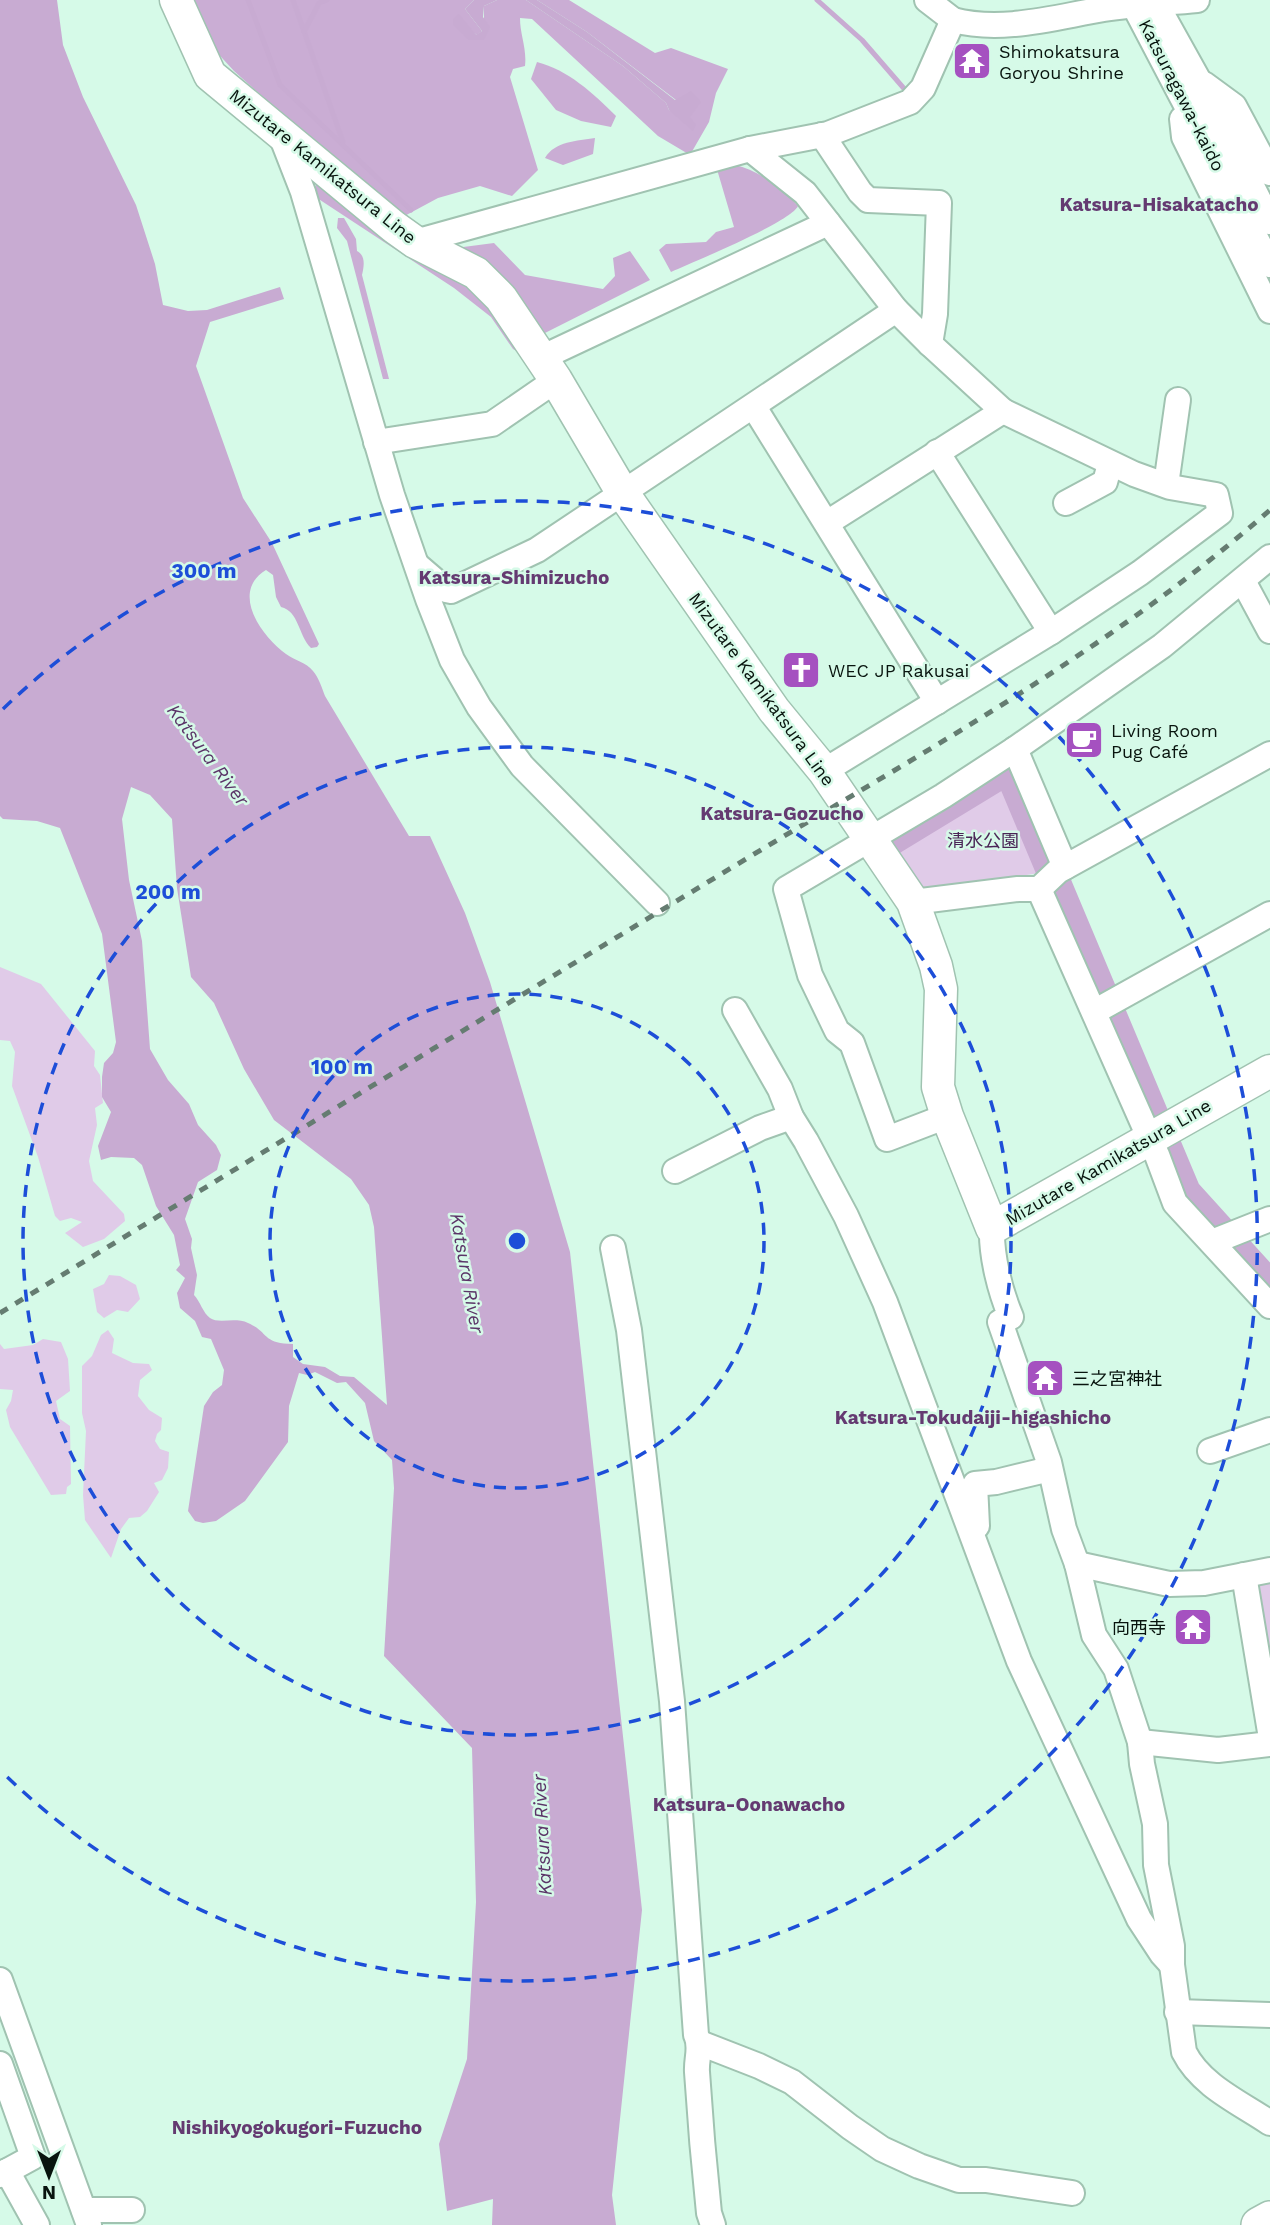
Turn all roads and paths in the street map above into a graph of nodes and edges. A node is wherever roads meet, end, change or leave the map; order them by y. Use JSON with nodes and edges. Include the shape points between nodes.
{"nodes":[{"id":1,"x":176,"y":0,"type":"edge"},
{"id":2,"x":927,"y":0,"type":"edge"},
{"id":3,"x":1197,"y":0,"type":"edge"},
{"id":4,"x":1144,"y":2,"type":"edge"},
{"id":5,"x":953,"y":20,"type":"junction"},
{"id":6,"x":1188,"y":86,"type":"junction"},
{"id":7,"x":280,"y":132,"type":"junction"},
{"id":8,"x":822,"y":135,"type":"junction"},
{"id":9,"x":750,"y":149,"type":"junction"},
{"id":10,"x":1270,"y":173,"type":"edge"},
{"id":11,"x":1270,"y":222,"type":"edge"},
{"id":12,"x":828,"y":223,"type":"junction"},
{"id":13,"x":415,"y":242,"type":"junction"},
{"id":14,"x":1270,"y":265,"type":"edge"},
{"id":15,"x":896,"y":310,"type":"junction"},
{"id":16,"x":1270,"y":311,"type":"edge"},
{"id":17,"x":930,"y":344,"type":"junction"},
{"id":18,"x":549,"y":369,"type":"junction"},
{"id":19,"x":1178,"y":400,"type":"dead end"},
{"id":20,"x":754,"y":407,"type":"junction"},
{"id":21,"x":1003,"y":411,"type":"junction"},
{"id":22,"x":376,"y":442,"type":"junction"},
{"id":23,"x":937,"y":452,"type":"junction"},
{"id":24,"x":1110,"y":464,"type":"junction"},
{"id":25,"x":1166,"y":485,"type":"junction"},
{"id":26,"x":622,"y":492,"type":"junction"},
{"id":27,"x":1066,"y":503,"type":"dead end"},
{"id":28,"x":827,"y":523,"type":"junction"},
{"id":29,"x":1270,"y":557,"type":"edge"},
{"id":30,"x":418,"y":566,"type":"junction"},
{"id":31,"x":1243,"y":581,"type":"junction"},
{"id":32,"x":1270,"y":631,"type":"edge"},
{"id":33,"x":1051,"y":632,"type":"junction"},
{"id":34,"x":937,"y":702,"type":"junction"},
{"id":35,"x":1015,"y":748,"type":"junction"},
{"id":36,"x":1270,"y":754,"type":"edge"},
{"id":37,"x":824,"y":771,"type":"junction"},
{"id":38,"x":870,"y":838,"type":"junction"},
{"id":39,"x":1052,"y":877,"type":"junction"},
{"id":40,"x":913,"y":902,"type":"junction"},
{"id":41,"x":657,"y":903,"type":"dead end"},
{"id":42,"x":1270,"y":914,"type":"edge"},
{"id":43,"x":1103,"y":1007,"type":"junction"},
{"id":44,"x":735,"y":1010,"type":"dead end"},
{"id":45,"x":1270,"y":1071,"type":"edge"},
{"id":46,"x":947,"y":1116,"type":"junction"},
{"id":47,"x":791,"y":1117,"type":"junction"},
{"id":48,"x":1157,"y":1135,"type":"junction"},
{"id":49,"x":675,"y":1171,"type":"dead end"},
{"id":50,"x":1270,"y":1219,"type":"edge"},
{"id":51,"x":992,"y":1228,"type":"junction"},
{"id":52,"x":1220,"y":1238,"type":"junction"},
{"id":53,"x":613,"y":1248,"type":"dead end"},
{"id":54,"x":1270,"y":1306,"type":"edge"},
{"id":55,"x":1270,"y":1430,"type":"edge"},
{"id":56,"x":1210,"y":1451,"type":"dead end"},
{"id":57,"x":1050,"y":1469,"type":"junction"},
{"id":58,"x":974,"y":1538,"type":"junction"},
{"id":59,"x":1077,"y":1564,"type":"junction"},
{"id":60,"x":1270,"y":1570,"type":"edge"},
{"id":61,"x":1244,"y":1575,"type":"junction"},
{"id":62,"x":1270,"y":1732,"type":"edge"},
{"id":63,"x":1140,"y":1742,"type":"junction"},
{"id":64,"x":1270,"y":1744,"type":"edge"},
{"id":65,"x":1172,"y":1965,"type":"junction"},
{"id":66,"x":0,"y":1980,"type":"edge"},
{"id":67,"x":1177,"y":2012,"type":"junction"},
{"id":68,"x":1270,"y":2015,"type":"edge"},
{"id":69,"x":700,"y":2043,"type":"junction"},
{"id":70,"x":2,"y":2074,"type":"edge"},
{"id":71,"x":1270,"y":2123,"type":"edge"},
{"id":72,"x":4,"y":2173,"type":"edge"},
{"id":73,"x":1072,"y":2193,"type":"dead end"},
{"id":74,"x":132,"y":2210,"type":"dead end"},
{"id":75,"x":1270,"y":2219,"type":"edge"},
{"id":76,"x":86,"y":2220,"type":"edge"},
{"id":77,"x":37,"y":2225,"type":"edge"},
{"id":78,"x":713,"y":2225,"type":"edge"},
{"id":79,"x":1259,"y":2225,"type":"edge"}],
"edges":[{"from":1,"to":7,"type":"main road","name":"Mizutare Kamikatsura Line","via":[[210,75]]},
{"from":2,"to":5,"type":"street"},
{"from":3,"to":4,"type":"street"},
{"from":4,"to":5,"type":"street","via":[[1039,21],[981,24]]},
{"from":4,"to":6,"type":"street","name":"Katsuragawa-kaido"},
{"from":5,"to":8,"type":"street","via":[[923,88],[911,102]]},
{"from":6,"to":10,"type":"street","via":[[1234,106]]},
{"from":6,"to":11,"type":"street","name":"Katsuragawa-kaido"},
{"from":6,"to":14,"type":"street","name":"Katsuragawa-kaido"},
{"from":6,"to":16,"type":"street","via":[[1184,137]]},
{"from":7,"to":13,"type":"main road","name":"Mizutare Kamikatsura Line"},
{"from":7,"to":22,"type":"street","via":[[303,192]]},
{"from":8,"to":9,"type":"street"},
{"from":8,"to":17,"type":"street","via":[[868,200],[939,203]]},
{"from":9,"to":12,"type":"street","via":[[805,193]]},
{"from":9,"to":13,"type":"street"},
{"from":12,"to":15,"type":"street"},
{"from":12,"to":18,"type":"street"},
{"from":13,"to":18,"type":"main road","name":"Mizutare Kamikatsura Line","via":[[476,273],[501,298]]},
{"from":15,"to":17,"type":"street"},
{"from":15,"to":20,"type":"street"},
{"from":17,"to":21,"type":"street"},
{"from":18,"to":22,"type":"street","via":[[492,424]]},
{"from":18,"to":26,"type":"main road","name":"Mizutare Kamikatsura Line"},
{"from":19,"to":25,"type":"street"},
{"from":20,"to":26,"type":"street"},
{"from":20,"to":28,"type":"street"},
{"from":21,"to":23,"type":"street"},
{"from":21,"to":24,"type":"street"},
{"from":22,"to":30,"type":"street"},
{"from":23,"to":28,"type":"street"},
{"from":23,"to":33,"type":"street"},
{"from":24,"to":25,"type":"street"},
{"from":24,"to":27,"type":"street","via":[[1104,482]]},
{"from":25,"to":33,"type":"street","via":[[1216,495],[1220,513]]},
{"from":26,"to":30,"type":"street","via":[[537,550],[451,591]]},
{"from":26,"to":37,"type":"main road","name":"Mizutare Kamikatsura Line","via":[[774,710]]},
{"from":28,"to":34,"type":"street"},
{"from":29,"to":31,"type":"street"},
{"from":30,"to":41,"type":"street","via":[[452,660],[478,707],[539,784]]},
{"from":31,"to":32,"type":"street"},
{"from":31,"to":35,"type":"street","via":[[1162,646]]},
{"from":33,"to":34,"type":"street"},
{"from":34,"to":37,"type":"street"},
{"from":35,"to":38,"type":"street"},
{"from":35,"to":39,"type":"street"},
{"from":36,"to":39,"type":"street"},
{"from":37,"to":38,"type":"main road","name":"Mizutare Kamikatsura Line"},
{"from":38,"to":40,"type":"main road","name":"Mizutare Kamikatsura Line"},
{"from":38,"to":46,"type":"street","via":[[786,889],[810,975],[837,1031],[852,1043],[887,1139]]},
{"from":39,"to":40,"type":"street","via":[[1018,889]]},
{"from":39,"to":43,"type":"street"},
{"from":40,"to":46,"type":"main road","name":"Mizutare Kamikatsura Line","via":[[941,989],[938,1087]]},
{"from":42,"to":43,"type":"street"},
{"from":43,"to":48,"type":"street"},
{"from":44,"to":47,"type":"street"},
{"from":45,"to":48,"type":"main road","name":"Mizutare Kamikatsura Line"},
{"from":46,"to":51,"type":"main road","name":"Mizutare Kamikatsura Line"},
{"from":47,"to":49,"type":"street"},
{"from":47,"to":58,"type":"street","via":[[846,1216],[886,1303]]},
{"from":48,"to":51,"type":"main road","name":"Mizutare Kamikatsura Line"},
{"from":48,"to":52,"type":"street","via":[[1175,1203]]},
{"from":50,"to":52,"type":"street"},
{"from":51,"to":57,"type":"street","via":[[992,1244],[1012,1317],[1000,1322]]},
{"from":52,"to":54,"type":"street"},
{"from":53,"to":69,"type":"street","via":[[629,1330],[672,1701]]},
{"from":55,"to":56,"type":"street"},
{"from":57,"to":58,"type":"street","via":[[975,1484]]},
{"from":57,"to":59,"type":"street"},
{"from":58,"to":65,"type":"street","via":[[1019,1661],[1099,1837],[1139,1919]]},
{"from":59,"to":61,"type":"street","via":[[1169,1584]]},
{"from":59,"to":63,"type":"street","via":[[1094,1635],[1116,1669]]},
{"from":60,"to":61,"type":"street"},
{"from":61,"to":62,"type":"street"},
{"from":63,"to":64,"type":"street","via":[[1218,1750]]},
{"from":63,"to":65,"type":"street"},
{"from":65,"to":67,"type":"street"},
{"from":66,"to":76,"type":"street"},
{"from":67,"to":68,"type":"street"},
{"from":67,"to":71,"type":"street","via":[[1190,2064],[1208,2082]]},
{"from":69,"to":73,"type":"street","via":[[792,2082],[882,2148],[919,2165],[959,2180]]},
{"from":69,"to":78,"type":"street","via":[[696,2063]]},
{"from":70,"to":72,"type":"street","via":[[33,2157]]},
{"from":72,"to":77,"type":"street"},
{"from":74,"to":76,"type":"street"},
{"from":75,"to":79,"type":"highway"}]}
